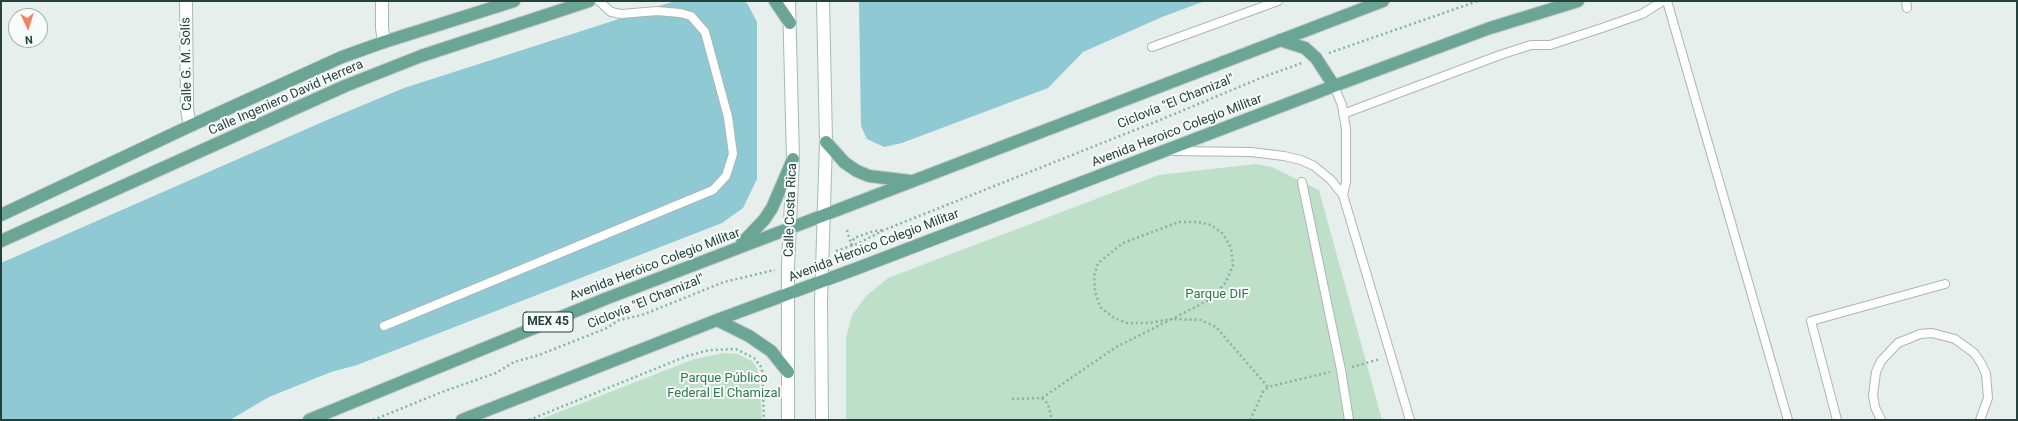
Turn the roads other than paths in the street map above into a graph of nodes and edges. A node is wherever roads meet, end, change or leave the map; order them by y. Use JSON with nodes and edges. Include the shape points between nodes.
{"nodes":[{"id":1,"x":186,"y":1,"type":"edge"},
{"id":2,"x":382,"y":1,"type":"edge"},
{"id":3,"x":514,"y":1,"type":"edge"},
{"id":4,"x":589,"y":1,"type":"edge"},
{"id":5,"x":599,"y":1,"type":"edge"},
{"id":6,"x":775,"y":1,"type":"edge"},
{"id":7,"x":789,"y":1,"type":"edge"},
{"id":8,"x":823,"y":1,"type":"edge"},
{"id":9,"x":1278,"y":1,"type":"edge"},
{"id":10,"x":1383,"y":1,"type":"edge"},
{"id":11,"x":1578,"y":1,"type":"edge"},
{"id":12,"x":1663,"y":1,"type":"edge"},
{"id":13,"x":1667,"y":1,"type":"edge"},
{"id":14,"x":790,"y":23,"type":"junction"},
{"id":15,"x":1280,"y":40,"type":"junction"},
{"id":16,"x":384,"y":42,"type":"junction"},
{"id":17,"x":1152,"y":47,"type":"dead end"},
{"id":18,"x":1334,"y":86,"type":"junction"},
{"id":19,"x":1343,"y":114,"type":"junction"},
{"id":20,"x":190,"y":126,"type":"junction"},
{"id":21,"x":826,"y":142,"type":"junction"},
{"id":22,"x":1166,"y":151,"type":"junction"},
{"id":23,"x":793,"y":159,"type":"junction"},
{"id":24,"x":916,"y":181,"type":"junction"},
{"id":25,"x":1302,"y":182,"type":"dead end"},
{"id":26,"x":1343,"y":195,"type":"junction"},
{"id":27,"x":1,"y":215,"type":"edge"},
{"id":28,"x":825,"y":216,"type":"junction"},
{"id":29,"x":789,"y":228,"type":"junction"},
{"id":30,"x":1,"y":241,"type":"edge"},
{"id":31,"x":737,"y":247,"type":"junction"},
{"id":32,"x":822,"y":280,"type":"junction"},
{"id":33,"x":1945,"y":284,"type":"dead end"},
{"id":34,"x":788,"y":293,"type":"junction"},
{"id":35,"x":717,"y":320,"type":"junction"},
{"id":36,"x":384,"y":326,"type":"dead end"},
{"id":37,"x":788,"y":372,"type":"junction"},
{"id":38,"x":309,"y":420,"type":"edge"},
{"id":39,"x":462,"y":420,"type":"edge"},
{"id":40,"x":788,"y":420,"type":"edge"},
{"id":41,"x":822,"y":420,"type":"edge"},
{"id":42,"x":1349,"y":420,"type":"edge"},
{"id":43,"x":1410,"y":420,"type":"edge"},
{"id":44,"x":1788,"y":420,"type":"edge"},
{"id":45,"x":1837,"y":420,"type":"edge"},
{"id":46,"x":1881,"y":420,"type":"edge"},
{"id":47,"x":1980,"y":420,"type":"edge"}],
"edges":[{"from":1,"to":20,"type":"main road","name":"Calle G. M. Solís","via":[[187,109]]},
{"from":2,"to":16,"type":"main road"},
{"from":3,"to":16,"type":"main road","name":"Calle Ingeniero David Herrera"},
{"from":4,"to":30,"type":"main road","name":"Calle Ingeniero David Herrera","via":[[421,56],[345,86]]},
{"from":5,"to":36,"type":"lane","via":[[611,12],[621,14],[657,11],[691,16],[705,32],[728,117],[733,154],[726,176],[713,190]]},
{"from":6,"to":14,"type":"main road"},
{"from":7,"to":14,"type":"main road","name":"Calle Costa Rica"},
{"from":8,"to":21,"type":"main road"},
{"from":9,"to":17,"type":"lane"},
{"from":10,"to":15,"type":"main road"},
{"from":11,"to":18,"type":"main road","name":"Avenida Heroico Colegio Militar","via":[[1490,28]]},
{"from":12,"to":19,"type":"lane","via":[[1642,14],[1550,45],[1530,45],[1500,54]]},
{"from":13,"to":44,"type":"lane"},
{"from":14,"to":23,"type":"main road","name":"Calle Costa Rica"},
{"from":15,"to":18,"type":"main road","via":[[1305,48],[1316,58]]},
{"from":15,"to":24,"type":"main road"},
{"from":16,"to":20,"type":"main road","name":"Calle Ingeniero David Herrera","via":[[342,57]]},
{"from":18,"to":19,"type":"lane"},
{"from":18,"to":22,"type":"main road","name":"Avenida Heroico Colegio Militar"},
{"from":19,"to":26,"type":"lane","via":[[1346,129],[1346,182]]},
{"from":20,"to":27,"type":"main road","name":"Calle Ingeniero David Herrera"},
{"from":21,"to":24,"type":"main road","via":[[845,163],[869,176]]},
{"from":21,"to":28,"type":"main road"},
{"from":22,"to":26,"type":"lane","via":[[1257,152],[1301,160],[1325,173]]},
{"from":22,"to":32,"type":"main road","name":"Avenida Heroico Colegio Militar"},
{"from":23,"to":29,"type":"main road","name":"Calle Costa Rica"},
{"from":23,"to":31,"type":"main road","via":[[772,208],[756,229]]},
{"from":24,"to":28,"type":"main road"},
{"from":25,"to":42,"type":"lane"},
{"from":26,"to":43,"type":"lane"},
{"from":28,"to":29,"type":"main road"},
{"from":28,"to":32,"type":"main road"},
{"from":29,"to":31,"type":"main road","name":"Avenida Heróico Colegio Militar","number":"MEX 45"},
{"from":29,"to":34,"type":"main road","name":"Calle Costa Rica"},
{"from":31,"to":38,"type":"main road","name":"Avenida Heróico Colegio Militar","number":"MEX 45"},
{"from":32,"to":34,"type":"main road","name":"Avenida Heroico Colegio Militar"},
{"from":32,"to":41,"type":"main road"},
{"from":33,"to":45,"type":"lane","via":[[1811,321]]},
{"from":34,"to":35,"type":"main road"},
{"from":34,"to":37,"type":"main road","name":"Calle Costa Rica"},
{"from":35,"to":37,"type":"main road","via":[[749,336],[771,351]]},
{"from":35,"to":39,"type":"main road"},
{"from":37,"to":40,"type":"main road","name":"Calle Costa Rica"},
{"from":46,"to":47,"type":"lane","via":[[1875,407],[1873,383],[1881,361],[1888,351],[1903,340],[1932,333],[1955,339],[1974,353],[1981,363],[1986,374],[1988,392],[1985,410]]}]}
